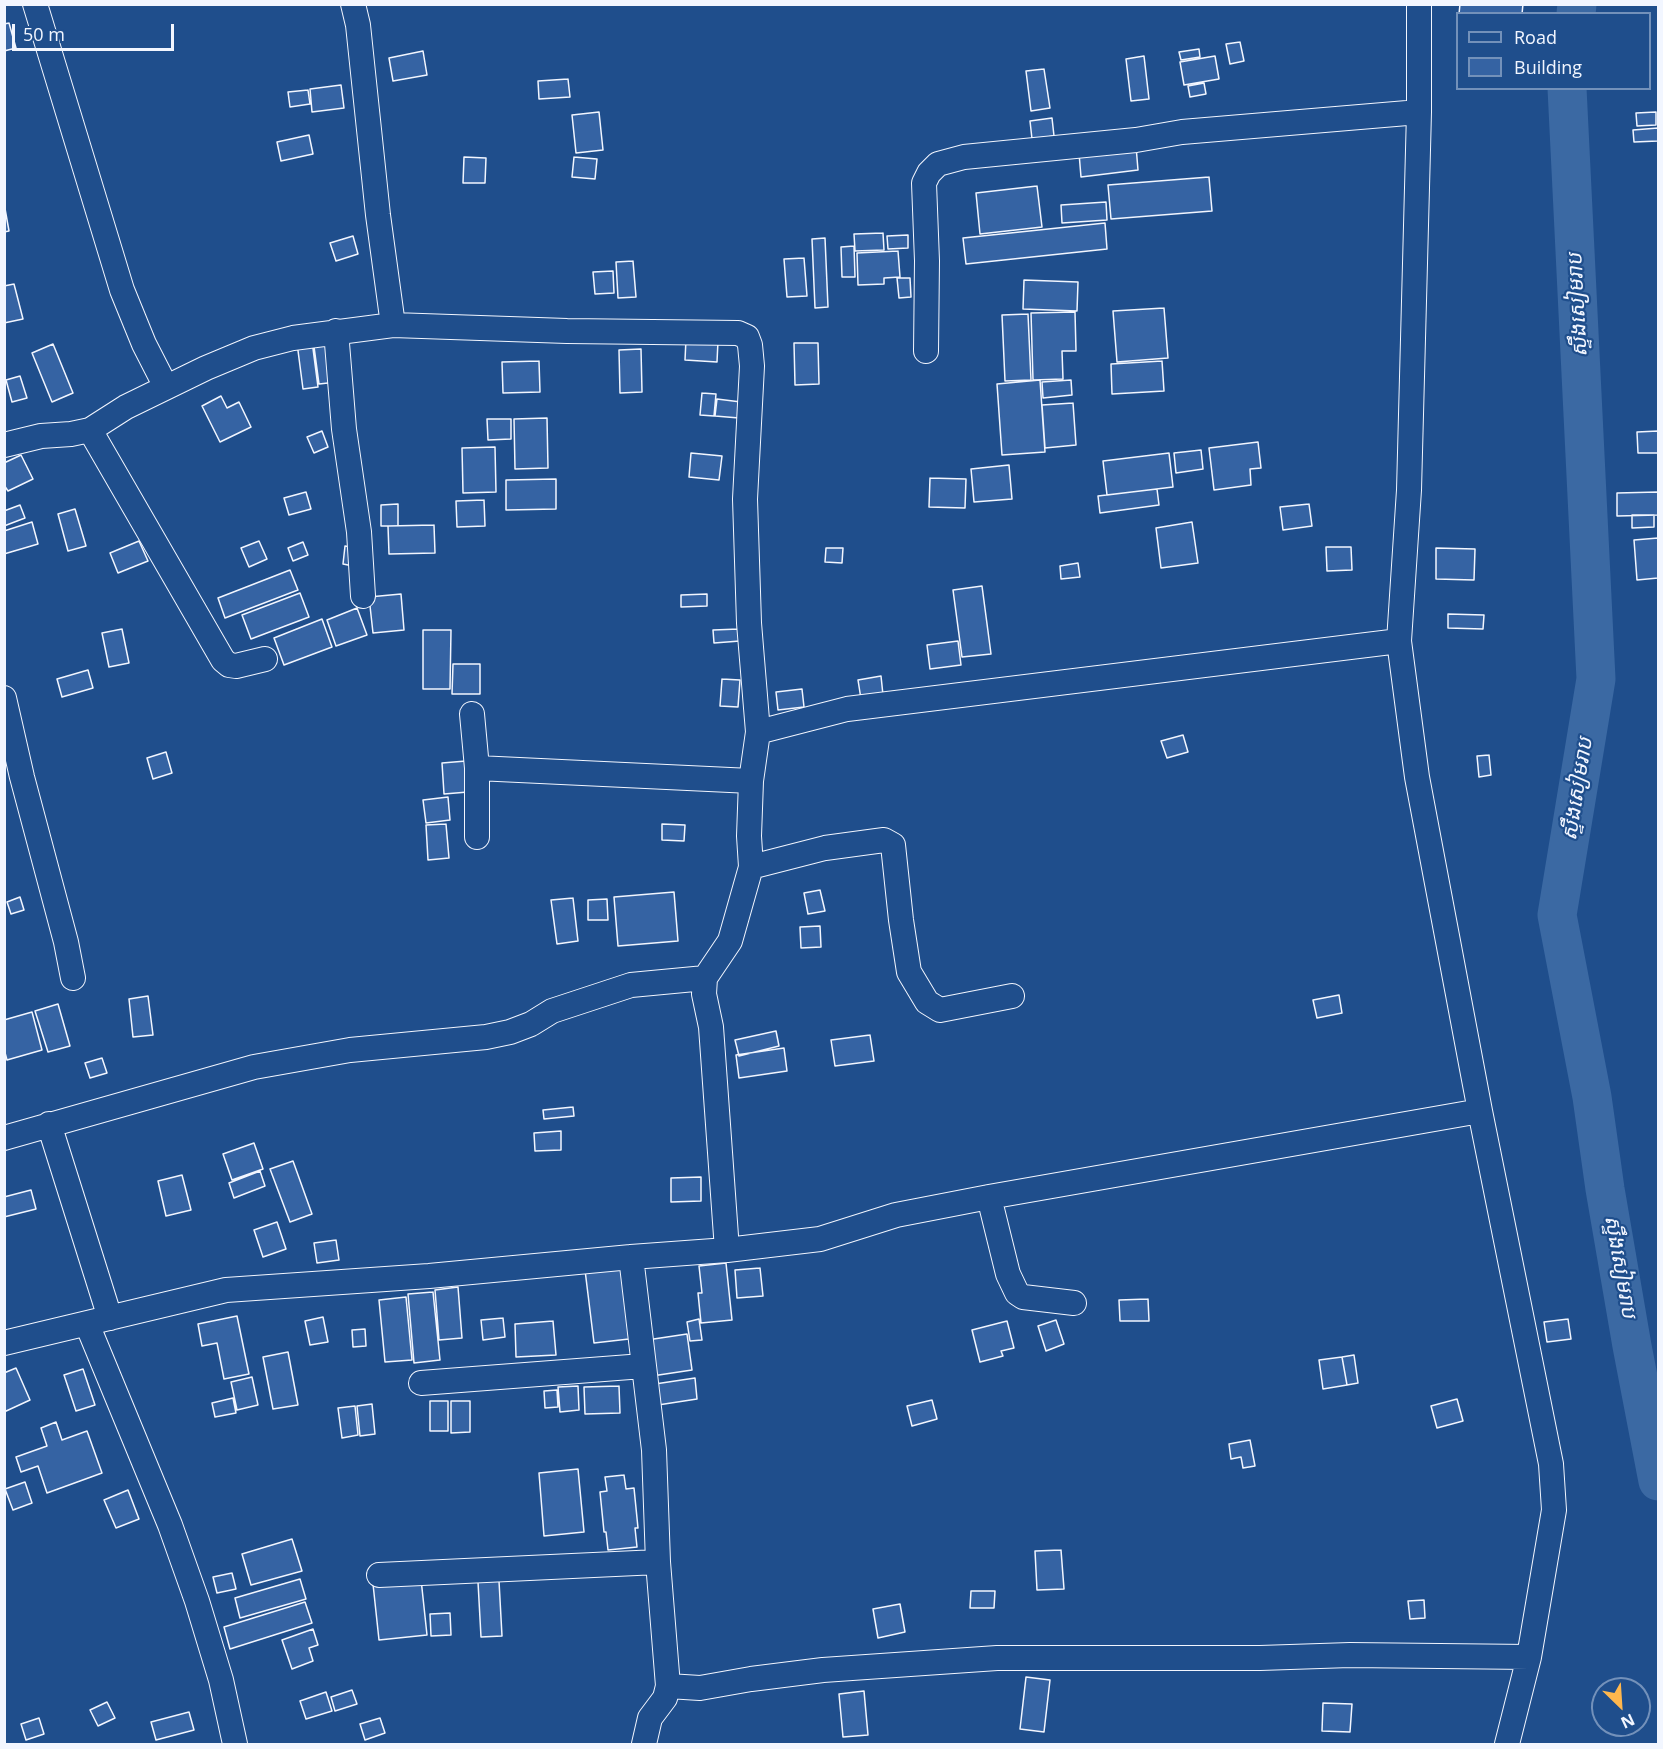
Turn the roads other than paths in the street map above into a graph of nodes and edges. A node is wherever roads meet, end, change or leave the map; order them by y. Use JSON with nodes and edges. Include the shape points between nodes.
{"nodes":[{"id":1,"x":35,"y":4,"type":"edge"},
{"id":2,"x":352,"y":4,"type":"edge"},
{"id":3,"x":1419,"y":4,"type":"edge"},
{"id":4,"x":1419,"y":112,"type":"junction"},
{"id":5,"x":393,"y":325,"type":"junction"},
{"id":6,"x":336,"y":331,"type":"junction"},
{"id":7,"x":926,"y":351,"type":"dead end"},
{"id":8,"x":166,"y":387,"type":"junction"},
{"id":9,"x":90,"y":430,"type":"junction"},
{"id":10,"x":4,"y":445,"type":"edge"},
{"id":11,"x":363,"y":596,"type":"dead end"},
{"id":12,"x":1399,"y":641,"type":"junction"},
{"id":13,"x":265,"y":659,"type":"dead end"},
{"id":14,"x":4,"y":698,"type":"edge"},
{"id":15,"x":472,"y":714,"type":"dead end"},
{"id":16,"x":758,"y":732,"type":"junction"},
{"id":17,"x":477,"y":768,"type":"junction"},
{"id":18,"x":13,"y":780,"type":"edge"},
{"id":19,"x":751,"y":781,"type":"junction"},
{"id":20,"x":477,"y":837,"type":"dead end"},
{"id":21,"x":751,"y":867,"type":"junction"},
{"id":22,"x":73,"y":978,"type":"dead end"},
{"id":23,"x":705,"y":978,"type":"junction"},
{"id":24,"x":1012,"y":996,"type":"dead end"},
{"id":25,"x":1480,"y":1111,"type":"junction"},
{"id":26,"x":49,"y":1124,"type":"junction"},
{"id":27,"x":4,"y":1138,"type":"edge"},
{"id":28,"x":989,"y":1197,"type":"junction"},
{"id":29,"x":727,"y":1250,"type":"junction"},
{"id":30,"x":631,"y":1257,"type":"junction"},
{"id":31,"x":1074,"y":1303,"type":"dead end"},
{"id":32,"x":99,"y":1321,"type":"junction"},
{"id":33,"x":4,"y":1343,"type":"edge"},
{"id":34,"x":643,"y":1366,"type":"junction"},
{"id":35,"x":421,"y":1383,"type":"dead end"},
{"id":36,"x":658,"y":1562,"type":"junction"},
{"id":37,"x":379,"y":1575,"type":"dead end"},
{"id":38,"x":1529,"y":1657,"type":"junction"},
{"id":39,"x":668,"y":1686,"type":"junction"},
{"id":40,"x":235,"y":1744,"type":"edge"},
{"id":41,"x":644,"y":1744,"type":"edge"},
{"id":42,"x":1507,"y":1744,"type":"edge"}],
"edges":[{"from":1,"to":8,"type":"street","via":[[122,290]]},
{"from":2,"to":5,"type":"street","via":[[358,25]]},
{"from":3,"to":4,"type":"street"},
{"from":4,"to":7,"type":"street","via":[[1182,132],[938,164],[924,183]]},
{"from":4,"to":12,"type":"street","via":[[1408,490]]},
{"from":5,"to":6,"type":"street"},
{"from":5,"to":16,"type":"street","via":[[738,333],[747,337],[752,366],[745,510]]},
{"from":6,"to":8,"type":"street","via":[[254,348]]},
{"from":6,"to":11,"type":"street"},
{"from":8,"to":9,"type":"street"},
{"from":9,"to":10,"type":"street"},
{"from":9,"to":13,"type":"street","via":[[223,660],[236,666]]},
{"from":12,"to":16,"type":"street","via":[[847,709]]},
{"from":12,"to":25,"type":"street","via":[[1417,777]]},
{"from":14,"to":18,"type":"street"},
{"from":15,"to":17,"type":"street"},
{"from":16,"to":19,"type":"street"},
{"from":17,"to":19,"type":"street"},
{"from":17,"to":20,"type":"street"},
{"from":18,"to":22,"type":"street","via":[[66,942]]},
{"from":19,"to":21,"type":"street"},
{"from":21,"to":23,"type":"street","via":[[730,941]]},
{"from":21,"to":24,"type":"street","via":[[825,848],[884,840],[893,845],[909,972],[927,1002],[940,1010]]},
{"from":23,"to":26,"type":"street","via":[[631,985],[552,1011],[510,1032],[486,1037],[350,1050],[254,1067]]},
{"from":23,"to":29,"type":"street"},
{"from":25,"to":28,"type":"street"},
{"from":25,"to":38,"type":"street","via":[[1551,1464],[1554,1510]]},
{"from":26,"to":27,"type":"street"},
{"from":26,"to":32,"type":"street"},
{"from":28,"to":29,"type":"street","via":[[896,1215],[820,1239]]},
{"from":28,"to":31,"type":"street","via":[[1008,1274],[1017,1293]]},
{"from":29,"to":30,"type":"street"},
{"from":30,"to":32,"type":"street","via":[[226,1290]]},
{"from":30,"to":34,"type":"street"},
{"from":32,"to":33,"type":"street"},
{"from":32,"to":40,"type":"street","via":[[196,1601],[221,1680]]},
{"from":34,"to":35,"type":"street"},
{"from":34,"to":36,"type":"street","via":[[654,1450]]},
{"from":36,"to":37,"type":"street"},
{"from":36,"to":39,"type":"street"},
{"from":38,"to":39,"type":"street","via":[[997,1658],[823,1670],[700,1688]]},
{"from":38,"to":42,"type":"street"},
{"from":39,"to":41,"type":"street","via":[[665,1698],[650,1718]]}]}
